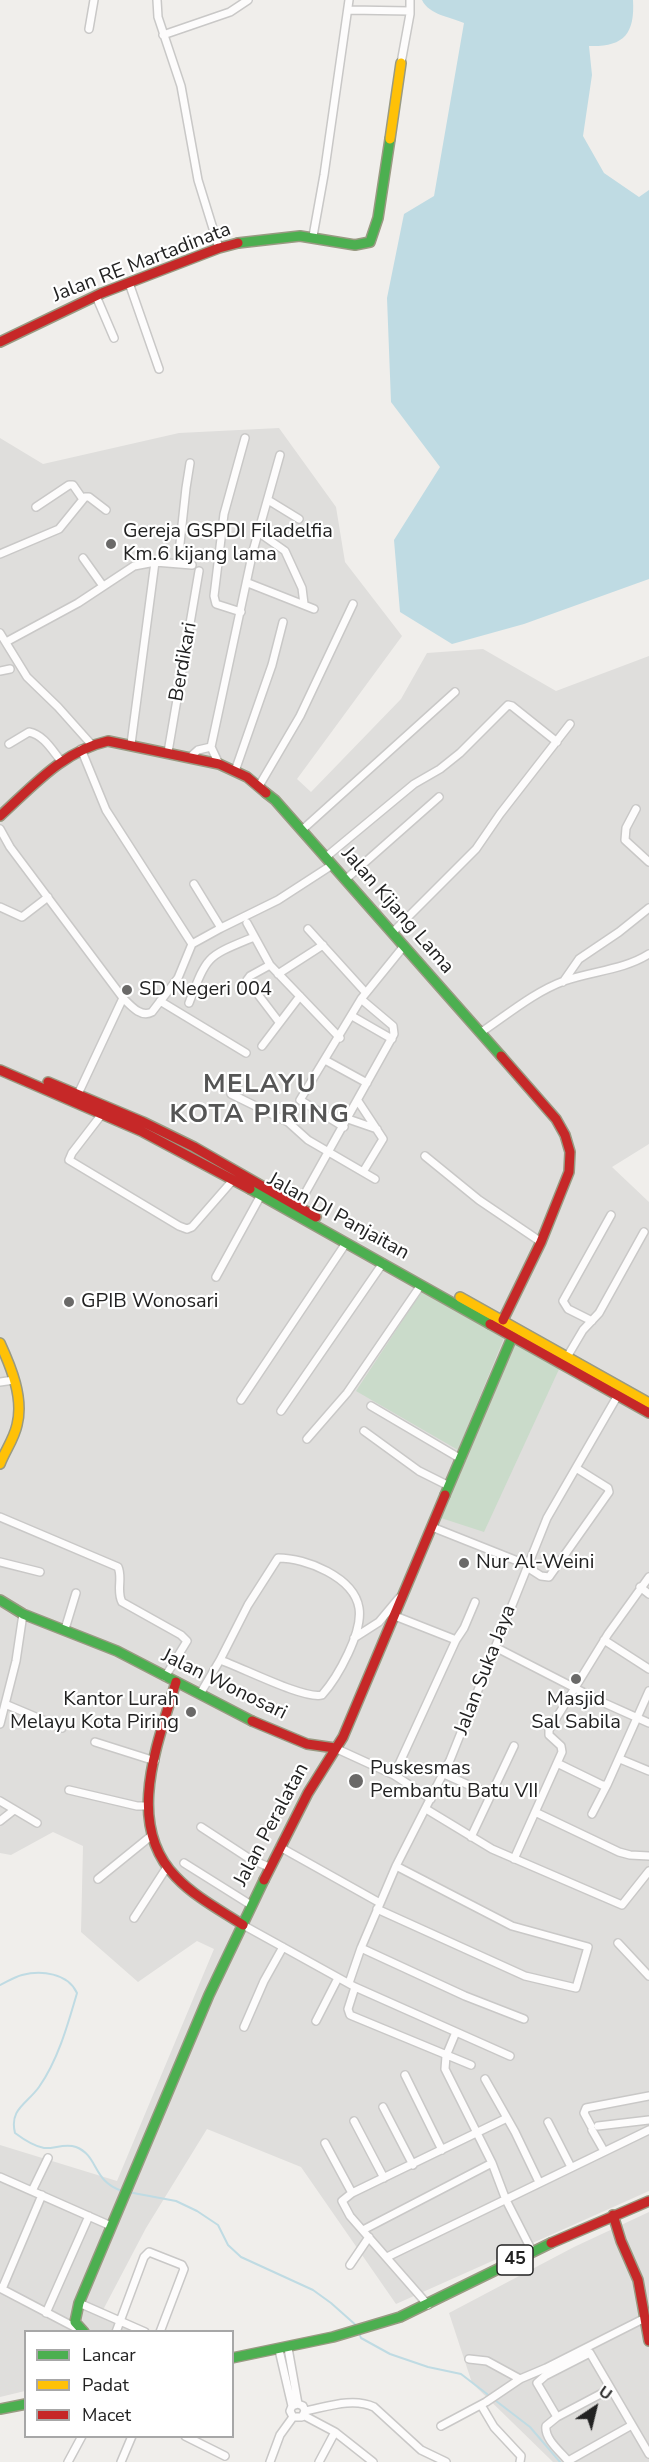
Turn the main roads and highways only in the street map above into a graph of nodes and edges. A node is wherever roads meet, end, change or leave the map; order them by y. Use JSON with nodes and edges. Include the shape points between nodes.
{"nodes":[{"id":1,"x":401,"y":63,"type":"road end"},
{"id":2,"x":0,"y":342,"type":"edge"},
{"id":3,"x":0,"y":816,"type":"edge"},
{"id":4,"x":0,"y":1062,"type":"edge"},
{"id":5,"x":0,"y":1071,"type":"edge"},
{"id":6,"x":262,"y":1192,"type":"junction"},
{"id":7,"x":503,"y":1320,"type":"junction"},
{"id":8,"x":513,"y":1335,"type":"junction"},
{"id":9,"x":0,"y":1343,"type":"edge"},
{"id":10,"x":649,"y":1403,"type":"edge"},
{"id":11,"x":649,"y":1413,"type":"edge"},
{"id":12,"x":3,"y":1453,"type":"edge"},
{"id":13,"x":0,"y":1464,"type":"edge"},
{"id":14,"x":0,"y":1602,"type":"edge"},
{"id":15,"x":177,"y":1682,"type":"junction"},
{"id":16,"x":335,"y":1748,"type":"junction"},
{"id":17,"x":243,"y":1924,"type":"junction"},
{"id":18,"x":649,"y":2201,"type":"edge"},
{"id":19,"x":613,"y":2215,"type":"junction"},
{"id":20,"x":647,"y":2319,"type":"edge"},
{"id":21,"x":81,"y":2330,"type":"edge"},
{"id":22,"x":649,"y":2341,"type":"edge"},
{"id":23,"x":234,"y":2358,"type":"edge"},
{"id":24,"x":24,"y":2404,"type":"edge"},
{"id":25,"x":0,"y":2409,"type":"edge"}],
"edges":[{"from":1,"to":2,"type":"main road","name":"Jalan RE Martadinata","via":[[378,218],[370,242],[356,246],[313,236],[260,238],[219,248],[96,296]]},
{"from":3,"to":7,"type":"main road","name":"Jalan Kijang Lama","via":[[61,761],[91,744],[108,741],[219,764],[259,786],[556,1119],[568,1144],[569,1172]]},
{"from":4,"to":6,"type":"main road","name":"Jalan DI Panjaitan","via":[[153,1127]]},
{"from":5,"to":6,"type":"main road","name":"Jalan DI Panjaitan","via":[[141,1131]]},
{"from":6,"to":7,"type":"main road","name":"Jalan DI Panjaitan","via":[[298,1206]]},
{"from":6,"to":8,"type":"main road","name":"Jalan DI Panjaitan"},
{"from":7,"to":10,"type":"main road","name":"Jalan DI Panjaitan"},
{"from":8,"to":11,"type":"main road","name":"Jalan DI Panjaitan"},
{"from":8,"to":16,"type":"main road","name":"Jalan Peralatan"},
{"from":9,"to":12,"type":"main road","via":[[14,1380],[18,1417]]},
{"from":12,"to":13,"type":"main road"},
{"from":14,"to":15,"type":"main road","name":"Jalan Wonosari","via":[[117,1651]]},
{"from":15,"to":16,"type":"main road","name":"Jalan Wonosari","via":[[283,1735]]},
{"from":15,"to":17,"type":"main road","via":[[155,1761],[149,1806],[152,1836],[167,1867],[188,1887]]},
{"from":16,"to":17,"type":"main road","name":"Jalan Peralatan","via":[[269,1867]]},
{"from":17,"to":21,"type":"main road","name":"Jalan Peralatan","via":[[209,1995],[79,2303],[75,2322]]},
{"from":18,"to":19,"type":"main road","number":"45"},
{"from":19,"to":20,"type":"main road","via":[[638,2280]]},
{"from":19,"to":23,"type":"main road","number":"45","via":[[532,2251],[428,2305],[382,2323]]},
{"from":20,"to":22,"type":"main road"},
{"from":24,"to":25,"type":"main road"}]}
